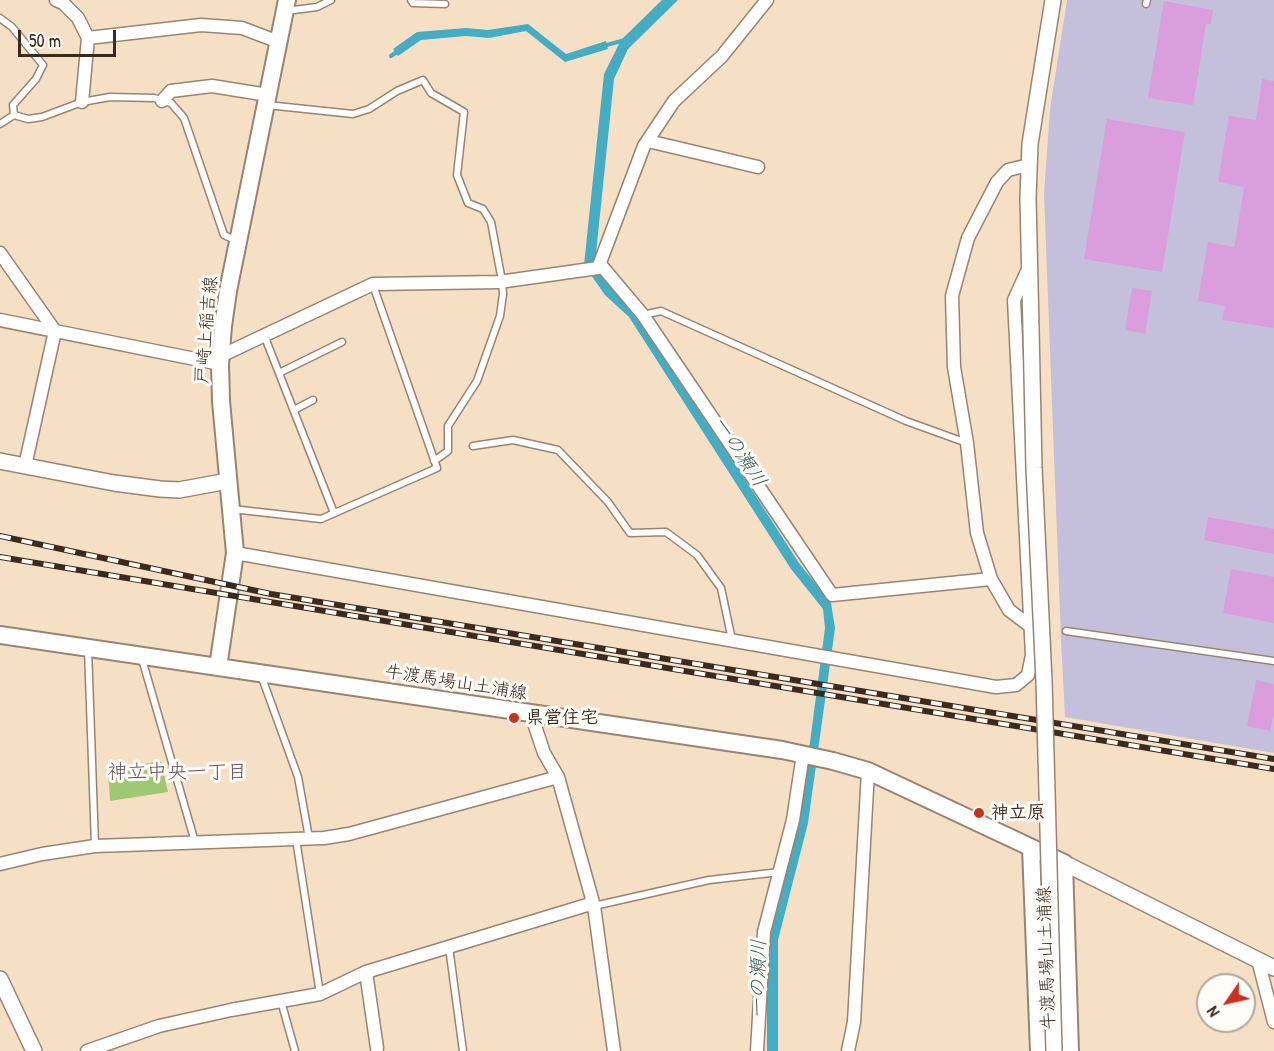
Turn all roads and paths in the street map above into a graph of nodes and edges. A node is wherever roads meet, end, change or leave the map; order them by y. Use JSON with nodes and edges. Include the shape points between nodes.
{"nodes":[{"id":1,"x":56,"y":0,"type":"edge"},
{"id":2,"x":331,"y":0,"type":"edge"},
{"id":3,"x":411,"y":0,"type":"edge"},
{"id":4,"x":767,"y":0,"type":"edge"},
{"id":5,"x":1053,"y":0,"type":"edge"},
{"id":6,"x":445,"y":4,"type":"dead end"},
{"id":7,"x":286,"y":5,"type":"edge"},
{"id":8,"x":0,"y":18,"type":"edge"},
{"id":9,"x":88,"y":38,"type":"junction"},
{"id":10,"x":279,"y":42,"type":"junction"},
{"id":11,"x":267,"y":100,"type":"junction"},
{"id":12,"x":162,"y":101,"type":"junction"},
{"id":13,"x":82,"y":102,"type":"junction"},
{"id":14,"x":14,"y":115,"type":"junction"},
{"id":15,"x":0,"y":124,"type":"edge"},
{"id":16,"x":648,"y":141,"type":"junction"},
{"id":17,"x":1029,"y":165,"type":"junction"},
{"id":18,"x":758,"y":167,"type":"dead end"},
{"id":19,"x":238,"y":242,"type":"junction"},
{"id":20,"x":0,"y":253,"type":"edge"},
{"id":21,"x":600,"y":264,"type":"junction"},
{"id":22,"x":1030,"y":264,"type":"junction"},
{"id":23,"x":502,"y":281,"type":"junction"},
{"id":24,"x":373,"y":284,"type":"junction"},
{"id":25,"x":643,"y":315,"type":"junction"},
{"id":26,"x":0,"y":320,"type":"edge"},
{"id":27,"x":55,"y":331,"type":"junction"},
{"id":28,"x":264,"y":335,"type":"junction"},
{"id":29,"x":342,"y":342,"type":"dead end"},
{"id":30,"x":220,"y":359,"type":"junction"},
{"id":31,"x":279,"y":373,"type":"junction"},
{"id":32,"x":313,"y":400,"type":"dead end"},
{"id":33,"x":294,"y":410,"type":"junction"},
{"id":34,"x":967,"y":443,"type":"junction"},
{"id":35,"x":473,"y":446,"type":"dead end"},
{"id":36,"x":0,"y":461,"type":"edge"},
{"id":37,"x":435,"y":461,"type":"junction"},
{"id":38,"x":25,"y":466,"type":"junction"},
{"id":39,"x":228,"y":481,"type":"junction"},
{"id":40,"x":231,"y":509,"type":"junction"},
{"id":41,"x":334,"y":513,"type":"junction"},
{"id":42,"x":235,"y":554,"type":"junction"},
{"id":43,"x":991,"y":579,"type":"junction"},
{"id":44,"x":1030,"y":626,"type":"junction"},
{"id":45,"x":1066,"y":631,"type":"dead end"},
{"id":46,"x":0,"y":635,"type":"edge"},
{"id":47,"x":733,"y":641,"type":"junction"},
{"id":48,"x":88,"y":648,"type":"junction"},
{"id":49,"x":141,"y":656,"type":"junction"},
{"id":50,"x":1274,"y":661,"type":"edge"},
{"id":51,"x":218,"y":667,"type":"junction"},
{"id":52,"x":260,"y":673,"type":"junction"},
{"id":53,"x":531,"y":714,"type":"junction"},
{"id":54,"x":803,"y":754,"type":"junction"},
{"id":55,"x":868,"y":771,"type":"junction"},
{"id":56,"x":558,"y":777,"type":"junction"},
{"id":57,"x":302,"y":839,"type":"junction"},
{"id":58,"x":195,"y":843,"type":"junction"},
{"id":59,"x":95,"y":846,"type":"junction"},
{"id":60,"x":1031,"y":848,"type":"junction"},
{"id":61,"x":0,"y":864,"type":"edge"},
{"id":62,"x":1064,"y":864,"type":"junction"},
{"id":63,"x":781,"y":872,"type":"junction"},
{"id":64,"x":594,"y":906,"type":"junction"},
{"id":65,"x":449,"y":947,"type":"junction"},
{"id":66,"x":1258,"y":960,"type":"junction"},
{"id":67,"x":1274,"y":968,"type":"edge"},
{"id":68,"x":366,"y":972,"type":"junction"},
{"id":69,"x":0,"y":979,"type":"edge"},
{"id":70,"x":321,"y":994,"type":"junction"},
{"id":71,"x":281,"y":1001,"type":"junction"},
{"id":72,"x":1274,"y":1022,"type":"edge"},
{"id":73,"x":377,"y":1048,"type":"dead end"},
{"id":74,"x":34,"y":1051,"type":"edge"},
{"id":75,"x":87,"y":1051,"type":"edge"},
{"id":76,"x":295,"y":1051,"type":"edge"},
{"id":77,"x":463,"y":1051,"type":"edge"},
{"id":78,"x":614,"y":1051,"type":"edge"},
{"id":79,"x":757,"y":1051,"type":"edge"},
{"id":80,"x":848,"y":1051,"type":"edge"},
{"id":81,"x":1039,"y":1051,"type":"edge"},
{"id":82,"x":1054,"y":1051,"type":"edge"},
{"id":83,"x":1070,"y":1051,"type":"edge"}],
"edges":[{"from":1,"to":9,"type":"street","via":[[78,18]]},
{"from":2,"to":7,"type":"lane","via":[[317,7]]},
{"from":3,"to":6,"type":"lane"},
{"from":4,"to":16,"type":"street","via":[[722,56],[674,101]]},
{"from":5,"to":17,"type":"street"},
{"from":7,"to":10,"type":"main road","name":"戸崎上稲吉線"},
{"from":8,"to":14,"type":"lane","via":[[44,65],[13,105]]},
{"from":9,"to":10,"type":"street","via":[[201,26],[242,28]]},
{"from":9,"to":13,"type":"street"},
{"from":10,"to":11,"type":"main road","name":"戸崎上稲吉線"},
{"from":11,"to":12,"type":"street","via":[[212,86],[171,92]]},
{"from":11,"to":19,"type":"main road","name":"戸崎上稲吉線"},
{"from":11,"to":23,"type":"lane","via":[[353,114],[423,80],[431,93],[464,112],[458,175],[468,203],[483,209],[491,222]]},
{"from":12,"to":13,"type":"lane","via":[[110,97]]},
{"from":12,"to":19,"type":"lane","via":[[171,103],[184,118],[224,235]]},
{"from":13,"to":14,"type":"lane","via":[[42,117]]},
{"from":14,"to":15,"type":"lane"},
{"from":16,"to":18,"type":"street"},
{"from":16,"to":21,"type":"street"},
{"from":17,"to":22,"type":"street"},
{"from":17,"to":34,"type":"street","via":[[1008,170],[997,182],[968,238],[952,296],[954,367]]},
{"from":19,"to":30,"type":"main road","name":"戸崎上稲吉線"},
{"from":20,"to":27,"type":"street"},
{"from":21,"to":23,"type":"street","via":[[598,268]]},
{"from":21,"to":25,"type":"street"},
{"from":22,"to":44,"type":"street","via":[[1014,300]]},
{"from":22,"to":82,"type":"street","bridge":true},
{"from":23,"to":24,"type":"street"},
{"from":23,"to":37,"type":"lane","via":[[500,316],[481,372],[448,426],[448,451]]},
{"from":24,"to":28,"type":"street"},
{"from":24,"to":37,"type":"lane"},
{"from":25,"to":34,"type":"lane","via":[[661,311],[906,421]]},
{"from":25,"to":43,"type":"street","via":[[832,595]]},
{"from":26,"to":27,"type":"street"},
{"from":27,"to":30,"type":"street"},
{"from":27,"to":38,"type":"street"},
{"from":28,"to":30,"type":"street"},
{"from":28,"to":31,"type":"lane"},
{"from":29,"to":31,"type":"lane"},
{"from":30,"to":39,"type":"main road","name":"戸崎上稲吉線"},
{"from":31,"to":33,"type":"lane"},
{"from":32,"to":33,"type":"lane"},
{"from":33,"to":41,"type":"lane"},
{"from":34,"to":43,"type":"street","via":[[976,532]]},
{"from":35,"to":47,"type":"lane","via":[[513,440],[558,450],[608,502],[630,533],[666,532],[697,555],[721,588]]},
{"from":36,"to":38,"type":"street"},
{"from":37,"to":41,"type":"lane","via":[[437,468]]},
{"from":38,"to":39,"type":"street","via":[[160,489],[179,490]]},
{"from":39,"to":40,"type":"main road","name":"戸崎上稲吉線"},
{"from":40,"to":41,"type":"lane","via":[[321,519]]},
{"from":40,"to":42,"type":"main road","name":"戸崎上稲吉線"},
{"from":42,"to":47,"type":"street"},
{"from":42,"to":51,"type":"main road","name":"戸崎上稲吉線"},
{"from":43,"to":44,"type":"street","via":[[1009,610]]},
{"from":44,"to":47,"type":"street","via":[[1032,656],[1028,675],[1016,685],[996,687]]},
{"from":45,"to":50,"type":"lane"},
{"from":46,"to":48,"type":"main road","name":"牛渡馬場山土浦線"},
{"from":48,"to":49,"type":"main road","name":"牛渡馬場山土浦線"},
{"from":48,"to":59,"type":"lane"},
{"from":49,"to":51,"type":"main road","name":"牛渡馬場山土浦線"},
{"from":49,"to":58,"type":"lane"},
{"from":51,"to":52,"type":"main road","name":"牛渡馬場山土浦線"},
{"from":52,"to":53,"type":"main road","name":"牛渡馬場山土浦線"},
{"from":52,"to":57,"type":"lane","via":[[298,777]]},
{"from":53,"to":54,"type":"main road","name":"牛渡馬場山土浦線"},
{"from":53,"to":56,"type":"street","via":[[544,753]]},
{"from":54,"to":55,"type":"main road","name":"牛渡馬場山土浦線"},
{"from":54,"to":63,"type":"street"},
{"from":55,"to":60,"type":"main road","name":"牛渡馬場山土浦線"},
{"from":55,"to":80,"type":"street","via":[[854,1022]]},
{"from":56,"to":57,"type":"street","via":[[349,834]]},
{"from":56,"to":64,"type":"street"},
{"from":57,"to":58,"type":"street"},
{"from":57,"to":70,"type":"lane"},
{"from":58,"to":59,"type":"street"},
{"from":59,"to":61,"type":"street"},
{"from":60,"to":62,"type":"main road","name":"牛渡馬場山土浦線"},
{"from":60,"to":81,"type":"main road","name":"牛渡馬場山土浦線"},
{"from":62,"to":66,"type":"street"},
{"from":62,"to":83,"type":"main road","name":"牛渡馬場山土浦線"},
{"from":63,"to":64,"type":"lane","via":[[709,880]]},
{"from":63,"to":79,"type":"street","via":[[764,932]]},
{"from":64,"to":65,"type":"street"},
{"from":64,"to":78,"type":"street"},
{"from":65,"to":68,"type":"street"},
{"from":65,"to":77,"type":"lane"},
{"from":66,"to":67,"type":"street"},
{"from":66,"to":72,"type":"street"},
{"from":68,"to":70,"type":"street"},
{"from":68,"to":73,"type":"street"},
{"from":69,"to":74,"type":"street"},
{"from":70,"to":71,"type":"street"},
{"from":71,"to":75,"type":"street","via":[[159,1026]]},
{"from":71,"to":76,"type":"lane"}]}
